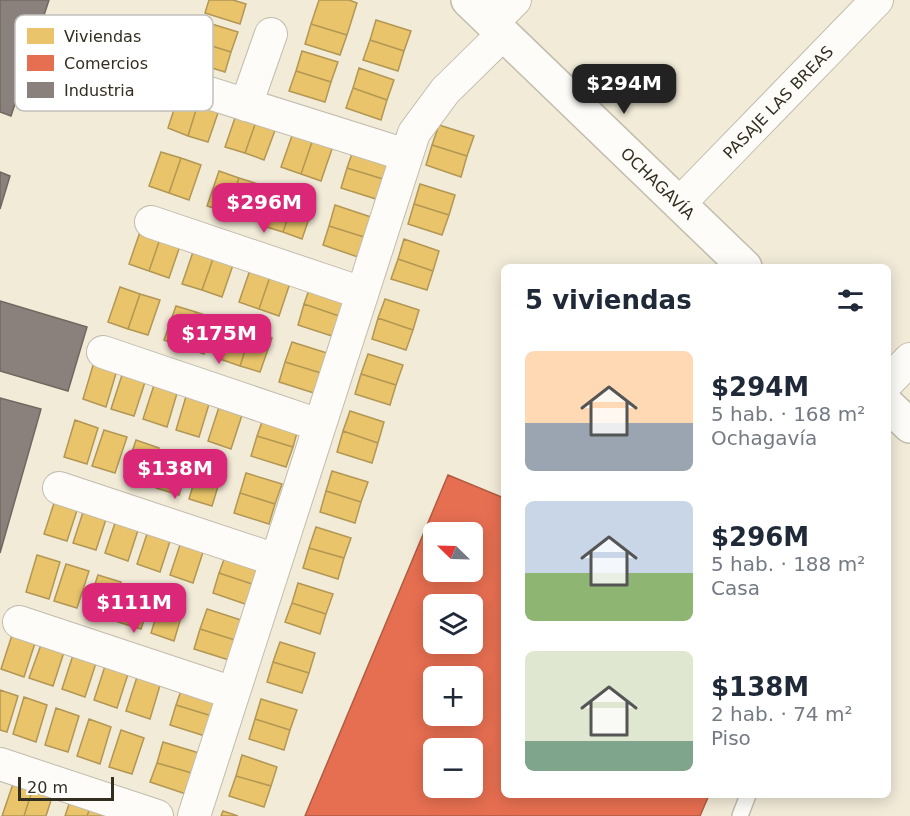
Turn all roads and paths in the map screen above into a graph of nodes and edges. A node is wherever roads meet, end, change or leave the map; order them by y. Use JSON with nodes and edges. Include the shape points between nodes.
{"nodes":[{"id":1,"x":468,"y":0,"type":"edge"},
{"id":2,"x":515,"y":0,"type":"edge"},
{"id":3,"x":878,"y":0,"type":"edge"},
{"id":4,"x":498,"y":29,"type":"junction"},
{"id":5,"x":271,"y":33,"type":"dead end"},
{"id":6,"x":213,"y":94,"type":"edge"},
{"id":7,"x":246,"y":105,"type":"junction"},
{"id":8,"x":406,"y":155,"type":"junction"},
{"id":9,"x":679,"y":204,"type":"junction"},
{"id":10,"x":151,"y":222,"type":"dead end"},
{"id":11,"x":742,"y":264,"type":"edge"},
{"id":12,"x":362,"y":293,"type":"junction"},
{"id":13,"x":103,"y":352,"type":"dead end"},
{"id":14,"x":910,"y":359,"type":"edge"},
{"id":15,"x":891,"y":379,"type":"edge"},
{"id":16,"x":891,"y":408,"type":"edge"},
{"id":17,"x":320,"y":425,"type":"junction"},
{"id":18,"x":910,"y":426,"type":"edge"},
{"id":19,"x":59,"y":488,"type":"dead end"},
{"id":20,"x":276,"y":560,"type":"junction"},
{"id":21,"x":19,"y":622,"type":"dead end"},
{"id":22,"x":233,"y":693,"type":"junction"},
{"id":23,"x":0,"y":764,"type":"edge"},
{"id":24,"x":747,"y":798,"type":"edge"},
{"id":25,"x":157,"y":816,"type":"edge"},
{"id":26,"x":194,"y":816,"type":"edge"},
{"id":27,"x":740,"y":816,"type":"edge"}],
"edges":[{"from":1,"to":4,"type":"main road","name":"OCHAGAVÍA"},
{"from":2,"to":4,"type":"street"},
{"from":3,"to":9,"type":"street","name":"PASAJE LAS BREAS"},
{"from":4,"to":8,"type":"street","via":[[414,133]]},
{"from":4,"to":9,"type":"main road","name":"OCHAGAVÍA"},
{"from":5,"to":7,"type":"street"},
{"from":6,"to":7,"type":"street"},
{"from":7,"to":8,"type":"street"},
{"from":8,"to":12,"type":"street"},
{"from":9,"to":11,"type":"main road","name":"OCHAGAVÍA"},
{"from":10,"to":12,"type":"street"},
{"from":12,"to":17,"type":"street"},
{"from":13,"to":17,"type":"street"},
{"from":14,"to":15,"type":"street"},
{"from":16,"to":18,"type":"main road"},
{"from":17,"to":20,"type":"street"},
{"from":19,"to":20,"type":"street"},
{"from":20,"to":22,"type":"street"},
{"from":21,"to":22,"type":"street"},
{"from":22,"to":26,"type":"street"},
{"from":23,"to":25,"type":"street"},
{"from":24,"to":27,"type":"lane"}]}
